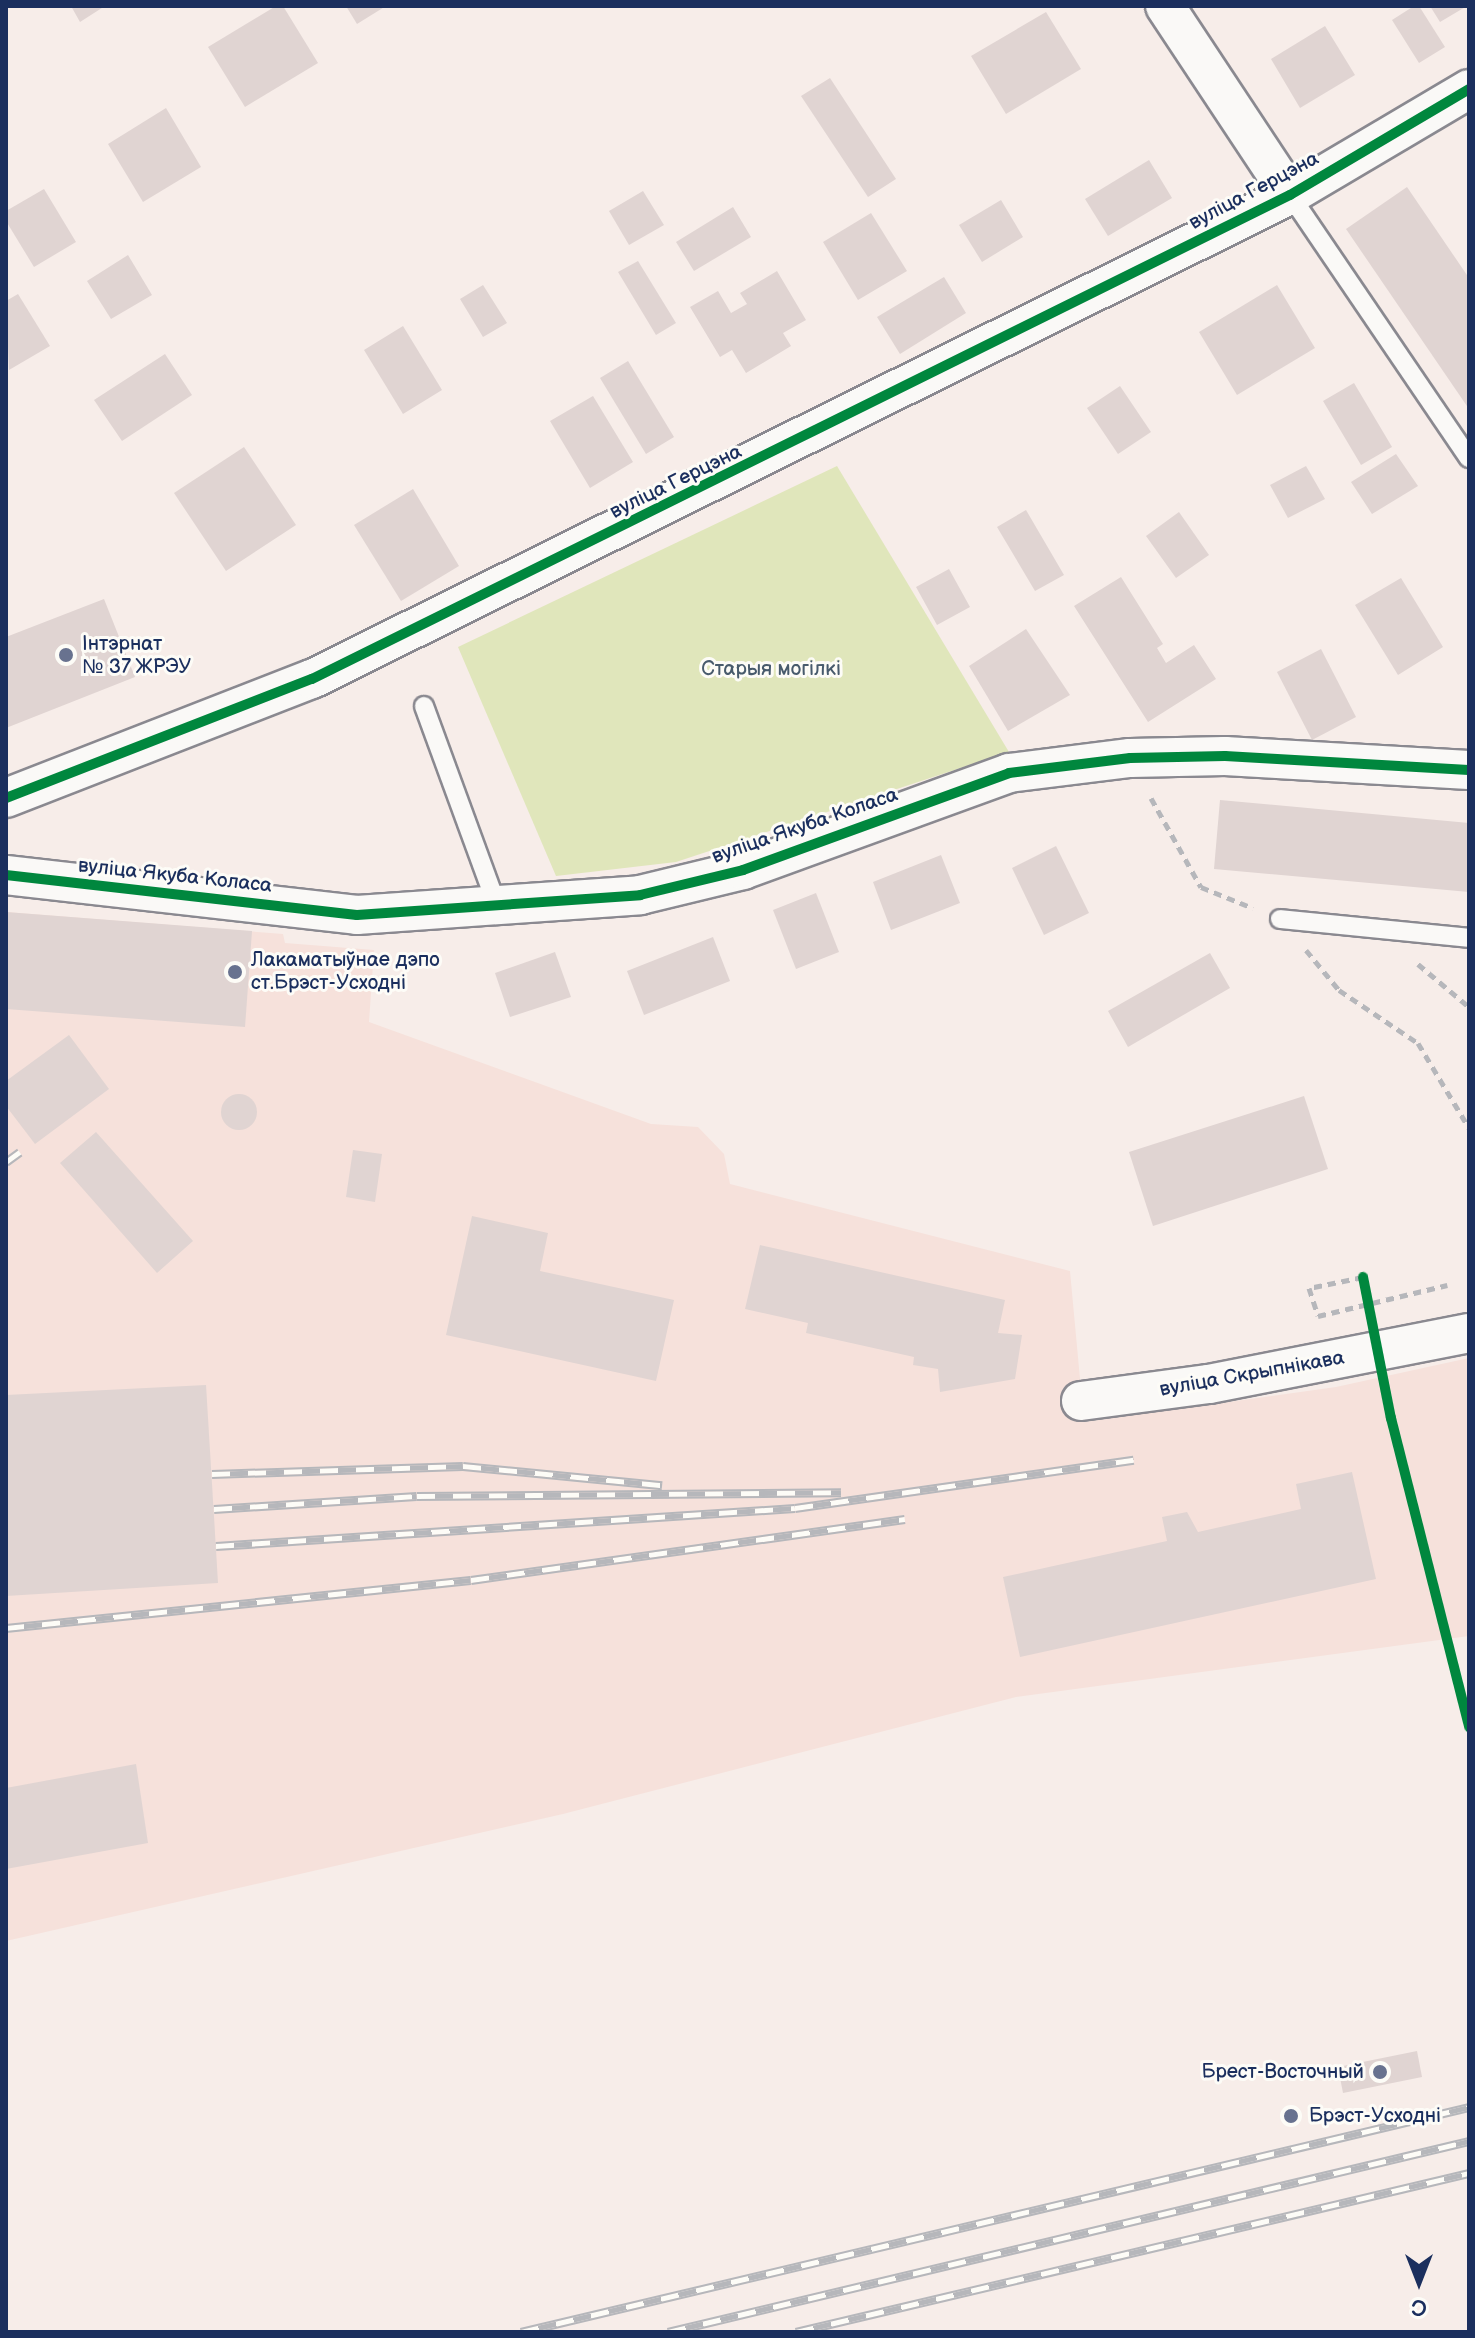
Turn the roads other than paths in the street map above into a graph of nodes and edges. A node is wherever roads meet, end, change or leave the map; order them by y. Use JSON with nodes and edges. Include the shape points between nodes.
{"nodes":[{"id":1,"x":1165,"y":6,"type":"edge"},
{"id":2,"x":1469,"y":89,"type":"edge"},
{"id":3,"x":1290,"y":195,"type":"junction"},
{"id":4,"x":1469,"y":458,"type":"edge"},
{"id":5,"x":424,"y":706,"type":"dead end"},
{"id":6,"x":1469,"y":770,"type":"edge"},
{"id":7,"x":6,"y":798,"type":"edge"},
{"id":8,"x":6,"y":875,"type":"edge"},
{"id":9,"x":497,"y":905,"type":"junction"},
{"id":10,"x":1280,"y":919,"type":"dead end"},
{"id":11,"x":1469,"y":938,"type":"edge"},
{"id":12,"x":1469,"y":1333,"type":"edge"},
{"id":13,"x":1081,"y":1401,"type":"dead end"}],
"edges":[{"from":1,"to":3,"type":"street"},
{"from":2,"to":3,"type":"street","name":"вуліца Герцэна"},
{"from":3,"to":4,"type":"lane"},
{"from":3,"to":7,"type":"street","name":"вуліца Герцэна","via":[[312,679]]},
{"from":5,"to":9,"type":"lane"},
{"from":6,"to":9,"type":"street","name":"вуліца Якуба Коласа","via":[[1225,756],[1130,758],[1009,773],[743,870],[640,895]]},
{"from":8,"to":9,"type":"street","name":"вуліца Якуба Коласа","via":[[357,915]]},
{"from":10,"to":11,"type":"lane"},
{"from":12,"to":13,"type":"street","name":"вуліца Скрыпнікава","via":[[1209,1384]]}]}
